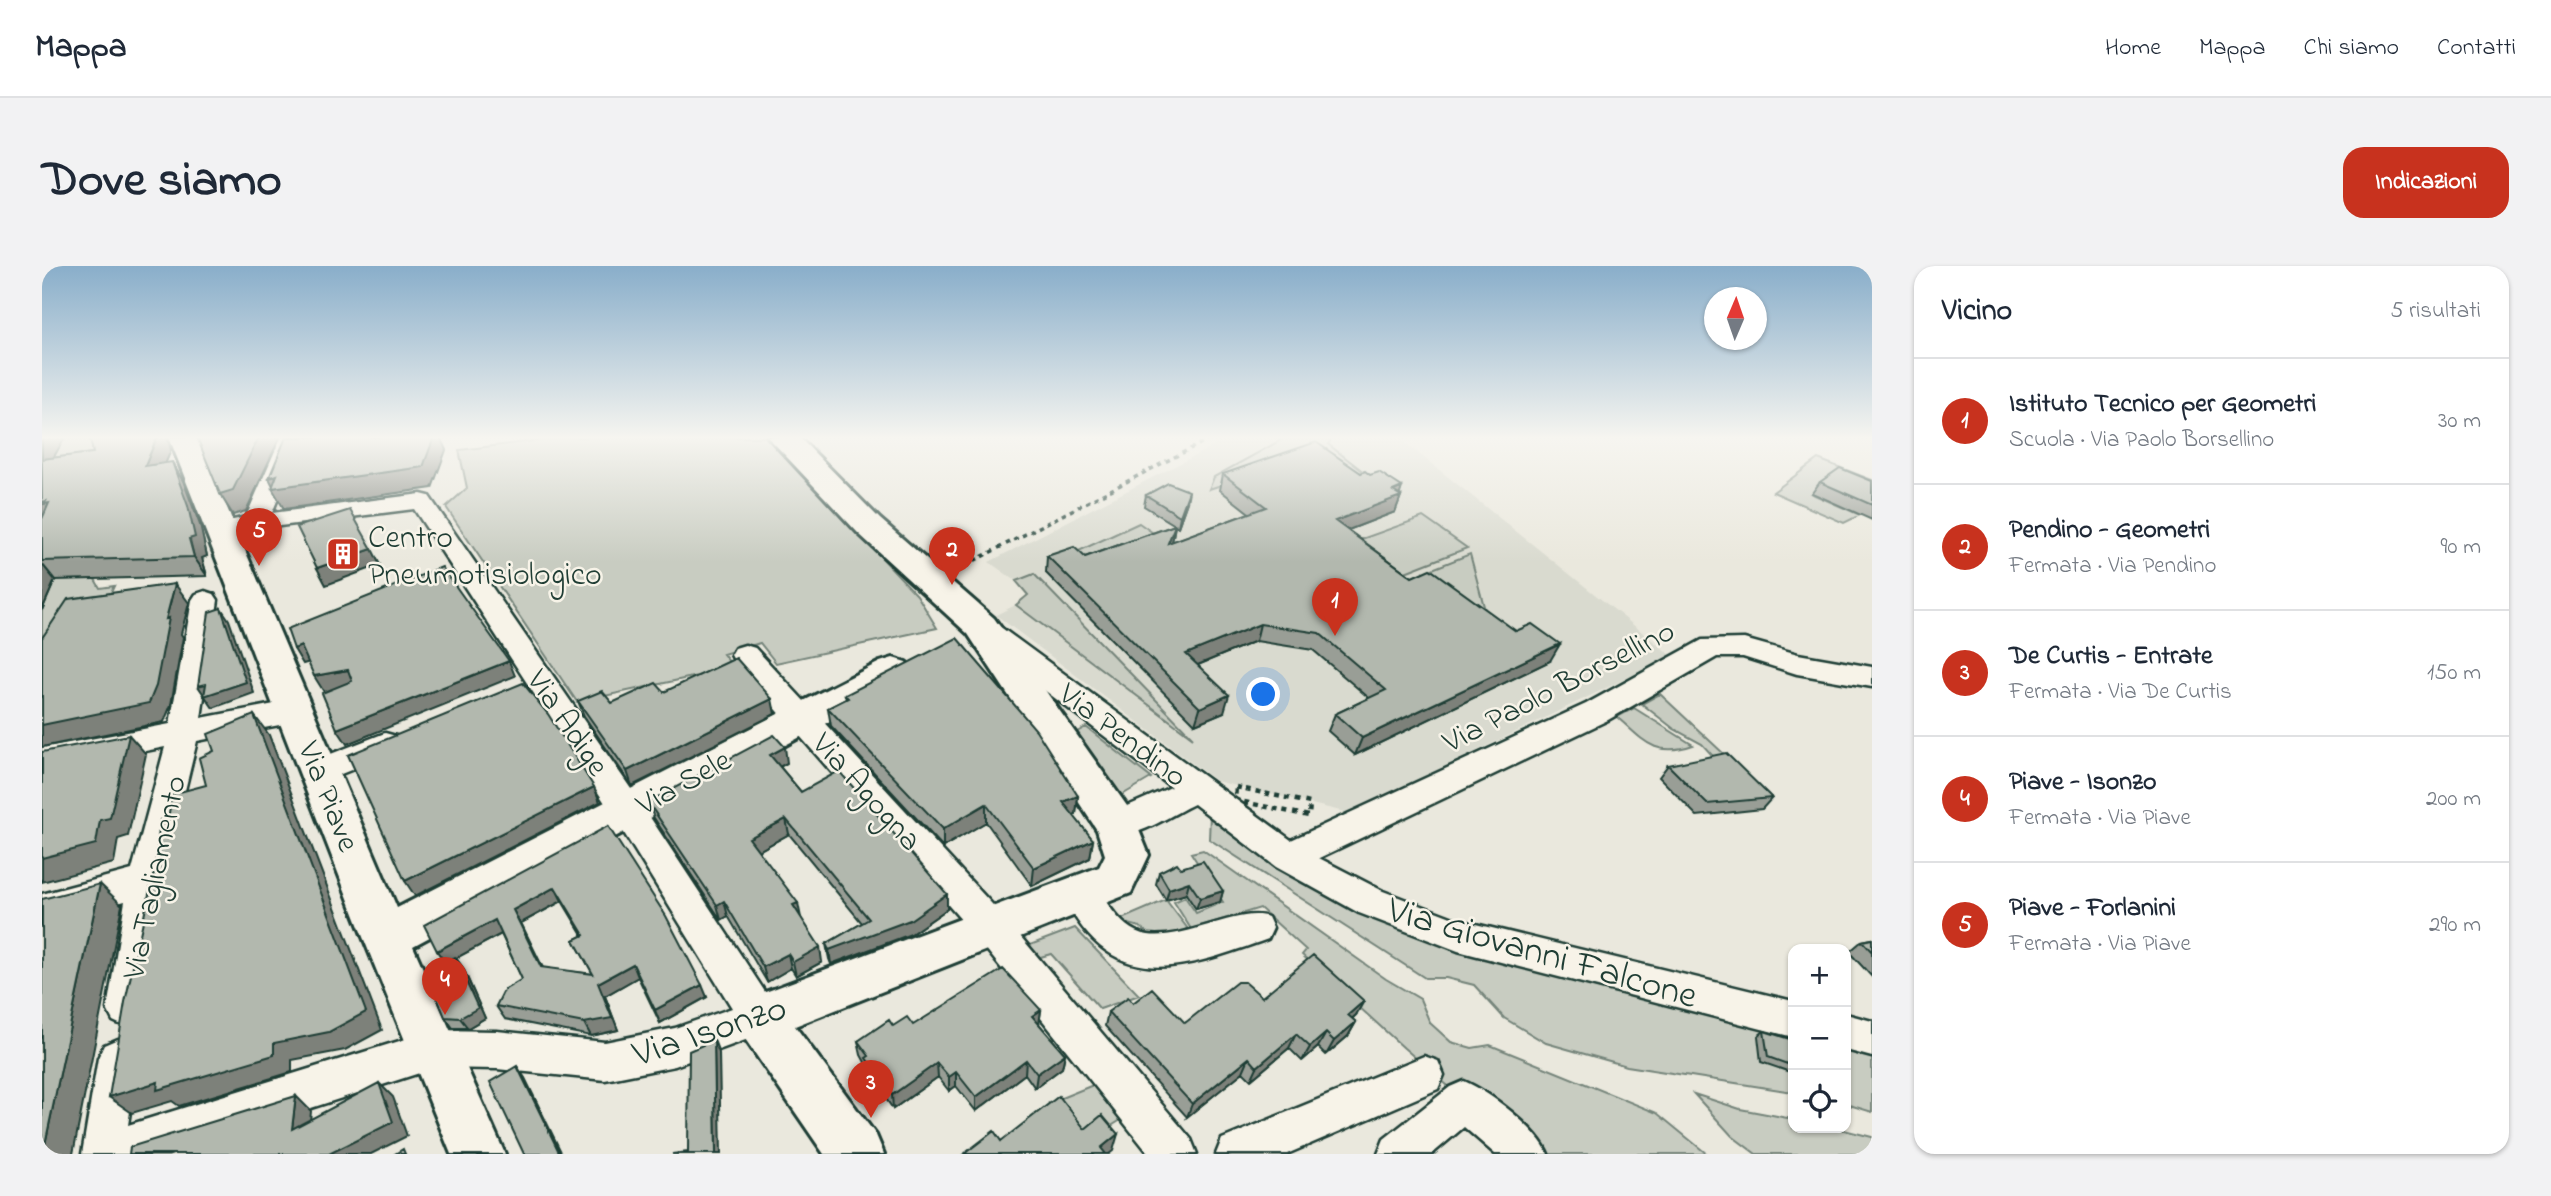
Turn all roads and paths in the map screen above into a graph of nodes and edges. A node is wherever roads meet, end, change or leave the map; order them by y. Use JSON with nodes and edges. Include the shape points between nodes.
{"nodes":[{"id":1,"x":200,"y":478,"type":"edge"},
{"id":2,"x":274,"y":478,"type":"edge"},
{"id":3,"x":823,"y":478,"type":"edge"},
{"id":4,"x":1133,"y":478,"type":"edge"},
{"id":5,"x":256,"y":522,"type":"junction"},
{"id":6,"x":221,"y":530,"type":"junction"},
{"id":7,"x":932,"y":583,"type":"junction"},
{"id":8,"x":205,"y":600,"type":"dead end"},
{"id":9,"x":953,"y":641,"type":"junction"},
{"id":10,"x":745,"y":655,"type":"dead end"},
{"id":11,"x":1872,"y":677,"type":"edge"},
{"id":12,"x":295,"y":711,"type":"junction"},
{"id":13,"x":801,"y":717,"type":"junction"},
{"id":14,"x":414,"y":732,"type":"edge"},
{"id":15,"x":184,"y":733,"type":"junction"},
{"id":16,"x":42,"y":760,"type":"edge"},
{"id":17,"x":321,"y":771,"type":"junction"},
{"id":18,"x":1236,"y":787,"type":"joint"},
{"id":19,"x":1197,"y":789,"type":"junction"},
{"id":20,"x":628,"y":811,"type":"junction"},
{"id":21,"x":1122,"y":840,"type":"junction"},
{"id":22,"x":1288,"y":857,"type":"junction"},
{"id":23,"x":146,"y":881,"type":"junction"},
{"id":24,"x":1079,"y":894,"type":"junction"},
{"id":25,"x":42,"y":909,"type":"edge"},
{"id":26,"x":991,"y":928,"type":"junction"},
{"id":27,"x":1255,"y":928,"type":"dead end"},
{"id":28,"x":386,"y":937,"type":"junction"},
{"id":29,"x":759,"y":1017,"type":"junction"},
{"id":30,"x":1788,"y":1018,"type":"edge"},
{"id":31,"x":1851,"y":1033,"type":"edge"},
{"id":32,"x":1872,"y":1039,"type":"edge"},
{"id":33,"x":435,"y":1049,"type":"junction"},
{"id":34,"x":1424,"y":1075,"type":"dead end"},
{"id":35,"x":103,"y":1154,"type":"edge"},
{"id":36,"x":478,"y":1154,"type":"edge"},
{"id":37,"x":857,"y":1154,"type":"edge"},
{"id":38,"x":1176,"y":1154,"type":"edge"},
{"id":39,"x":1237,"y":1154,"type":"edge"},
{"id":40,"x":1399,"y":1154,"type":"edge"},
{"id":41,"x":1527,"y":1154,"type":"edge"}],
"edges":[{"from":1,"to":6,"type":"street","name":"Via Piave"},
{"from":2,"to":5,"type":"street"},
{"from":3,"to":7,"type":"street","name":"Via Pendino"},
{"from":4,"to":7,"type":"path"},
{"from":5,"to":6,"type":"street"},
{"from":5,"to":20,"type":"street","name":"Via Adige","via":[[421,501],[452,569],[529,685]]},
{"from":6,"to":12,"type":"street","name":"Via Piave","via":[[278,635]]},
{"from":7,"to":9,"type":"street","name":"Via Pendino"},
{"from":8,"to":15,"type":"street","name":"Via Tagliamento"},
{"from":9,"to":13,"type":"street","name":"Via Sele"},
{"from":9,"to":19,"type":"street","name":"Via Pendino"},
{"from":9,"to":21,"type":"street","name":"Via Pendino"},
{"from":10,"to":13,"type":"street","name":"Via Agogna"},
{"from":11,"to":22,"type":"street","name":"Via Paolo Borsellino","via":[[1797,664],[1744,648],[1712,647],[1597,712]]},
{"from":12,"to":15,"type":"street"},
{"from":12,"to":17,"type":"street","name":"Via Piave"},
{"from":13,"to":20,"type":"street","name":"Via Sele"},
{"from":13,"to":26,"type":"street","name":"Via Agogna"},
{"from":14,"to":17,"type":"street"},
{"from":15,"to":16,"type":"street"},
{"from":15,"to":23,"type":"street","name":"Via Tagliamento"},
{"from":17,"to":28,"type":"street","name":"Via Piave"},
{"from":18,"to":18,"type":"path","via":[[1235,800],[1309,816],[1310,803]]},
{"from":19,"to":21,"type":"street","name":"Via Pendino"},
{"from":19,"to":22,"type":"street","name":"Via Giovanni Falcone"},
{"from":20,"to":28,"type":"street","name":"Via Sele"},
{"from":20,"to":29,"type":"street","name":"Via Adige"},
{"from":21,"to":24,"type":"street","name":"Via Isonzo","via":[[1115,880]]},
{"from":22,"to":30,"type":"street","name":"Via Giovanni Falcone","via":[[1371,902],[1458,934]]},
{"from":23,"to":25,"type":"street"},
{"from":23,"to":35,"type":"street","name":"Via Tagliamento"},
{"from":24,"to":26,"type":"street","name":"Via Isonzo"},
{"from":24,"to":27,"type":"street","via":[[1101,926],[1118,941],[1140,949],[1166,953]]},
{"from":26,"to":29,"type":"street","name":"Via Isonzo"},
{"from":26,"to":38,"type":"street","name":"Via Agogna"},
{"from":28,"to":33,"type":"street","name":"Via Piave"},
{"from":29,"to":33,"type":"street","name":"Via Isonzo","via":[[675,1047],[605,1061]]},
{"from":29,"to":37,"type":"street"},
{"from":31,"to":32,"type":"street"},
{"from":33,"to":35,"type":"street","name":"Via Isonzo"},
{"from":33,"to":36,"type":"street","name":"Via Piave"},
{"from":34,"to":39,"type":"street"},
{"from":40,"to":41,"type":"street","via":[[1464,1101]]}]}
